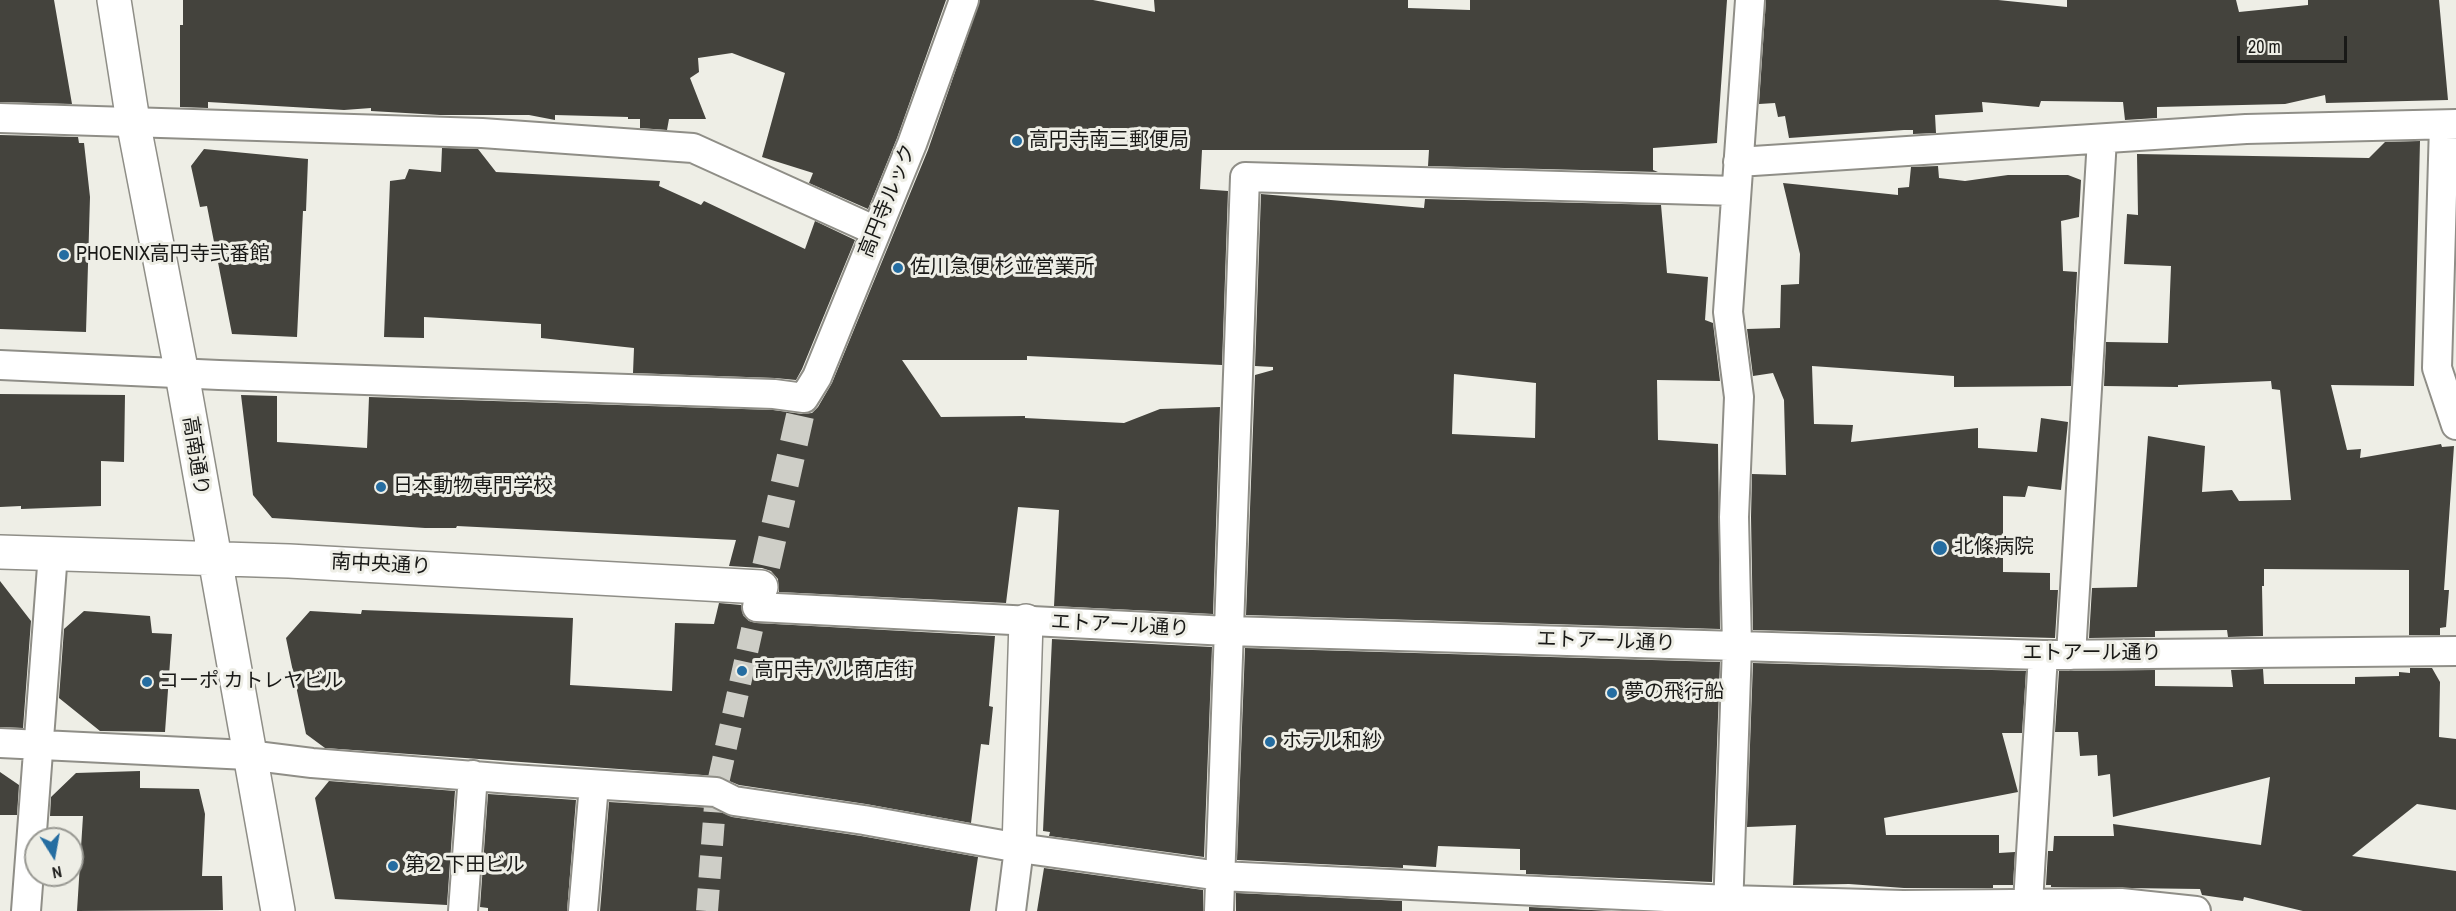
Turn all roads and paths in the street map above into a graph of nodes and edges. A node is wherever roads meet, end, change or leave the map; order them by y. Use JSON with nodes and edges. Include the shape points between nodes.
{"nodes":[{"id":1,"x":114,"y":0,"type":"edge"},
{"id":2,"x":964,"y":0,"type":"edge"},
{"id":3,"x":1750,"y":0,"type":"edge"},
{"id":4,"x":0,"y":117,"type":"edge"},
{"id":5,"x":133,"y":121,"type":"junction"},
{"id":6,"x":2450,"y":124,"type":"edge"},
{"id":7,"x":2102,"y":139,"type":"junction"},
{"id":8,"x":1738,"y":162,"type":"junction"},
{"id":9,"x":1736,"y":191,"type":"junction"},
{"id":10,"x":876,"y":231,"type":"junction"},
{"id":11,"x":0,"y":364,"type":"edge"},
{"id":12,"x":182,"y":374,"type":"junction"},
{"id":13,"x":2456,"y":425,"type":"edge"},
{"id":14,"x":0,"y":552,"type":"edge"},
{"id":15,"x":53,"y":553,"type":"junction"},
{"id":16,"x":213,"y":558,"type":"junction"},
{"id":17,"x":759,"y":597,"type":"joint"},
{"id":18,"x":1026,"y":621,"type":"junction"},
{"id":19,"x":1228,"y":631,"type":"junction"},
{"id":20,"x":1737,"y":646,"type":"junction"},
{"id":21,"x":2456,"y":651,"type":"edge"},
{"id":22,"x":2057,"y":655,"type":"junction"},
{"id":23,"x":0,"y":743,"type":"edge"},
{"id":24,"x":38,"y":745,"type":"junction"},
{"id":25,"x":249,"y":755,"type":"junction"},
{"id":26,"x":473,"y":776,"type":"junction"},
{"id":27,"x":594,"y":785,"type":"junction"},
{"id":28,"x":1019,"y":848,"type":"junction"},
{"id":29,"x":1220,"y":876,"type":"junction"},
{"id":30,"x":2028,"y":903,"type":"junction"},
{"id":31,"x":1729,"y":905,"type":"edge"},
{"id":32,"x":26,"y":911,"type":"edge"},
{"id":33,"x":278,"y":911,"type":"edge"},
{"id":34,"x":463,"y":911,"type":"edge"},
{"id":35,"x":583,"y":911,"type":"edge"},
{"id":36,"x":1011,"y":911,"type":"edge"},
{"id":37,"x":1219,"y":911,"type":"edge"},
{"id":38,"x":2196,"y":911,"type":"edge"}],
"edges":[{"from":1,"to":5,"type":"street","name":"高南通り"},
{"from":2,"to":10,"type":"street","name":"高円寺ルック"},
{"from":3,"to":8,"type":"street"},
{"from":4,"to":5,"type":"street"},
{"from":5,"to":10,"type":"street","via":[[482,133],[693,148]]},
{"from":5,"to":12,"type":"street","name":"高南通り"},
{"from":6,"to":7,"type":"street","via":[[2246,129]]},
{"from":6,"to":13,"type":"street","via":[[2437,368]]},
{"from":7,"to":8,"type":"street"},
{"from":7,"to":22,"type":"street"},
{"from":8,"to":9,"type":"street"},
{"from":9,"to":19,"type":"street","via":[[1245,177]]},
{"from":9,"to":20,"type":"street","via":[[1728,312],[1739,396],[1734,517]]},
{"from":10,"to":12,"type":"street","name":"高円寺ルック","via":[[817,376],[804,398],[683,390]]},
{"from":11,"to":12,"type":"street"},
{"from":12,"to":16,"type":"street","name":"高南通り"},
{"from":14,"to":15,"type":"street","name":"南中央通り"},
{"from":15,"to":16,"type":"street","name":"南中央通り"},
{"from":15,"to":24,"type":"street"},
{"from":16,"to":17,"type":"street","name":"南中央通り","via":[[519,572]]},
{"from":16,"to":25,"type":"street","name":"高南通り"},
{"from":17,"to":18,"type":"street","name":"エトアール通り"},
{"from":18,"to":19,"type":"street","name":"エトアール通り"},
{"from":18,"to":28,"type":"street"},
{"from":19,"to":20,"type":"street","name":"エトアール通り"},
{"from":19,"to":29,"type":"street"},
{"from":20,"to":22,"type":"street","name":"エトアール通り"},
{"from":20,"to":31,"type":"street"},
{"from":21,"to":22,"type":"street","name":"エトアール通り"},
{"from":22,"to":30,"type":"street"},
{"from":23,"to":24,"type":"street"},
{"from":24,"to":25,"type":"street"},
{"from":24,"to":32,"type":"street"},
{"from":25,"to":26,"type":"street"},
{"from":25,"to":33,"type":"street","name":"高南通り"},
{"from":26,"to":27,"type":"street"},
{"from":26,"to":34,"type":"street"},
{"from":27,"to":28,"type":"street","via":[[716,792],[734,801]]},
{"from":27,"to":35,"type":"street"},
{"from":28,"to":29,"type":"street"},
{"from":28,"to":36,"type":"street"},
{"from":29,"to":31,"type":"street"},
{"from":29,"to":37,"type":"street"},
{"from":30,"to":31,"type":"street"},
{"from":30,"to":38,"type":"street","via":[[2121,903]]}]}
